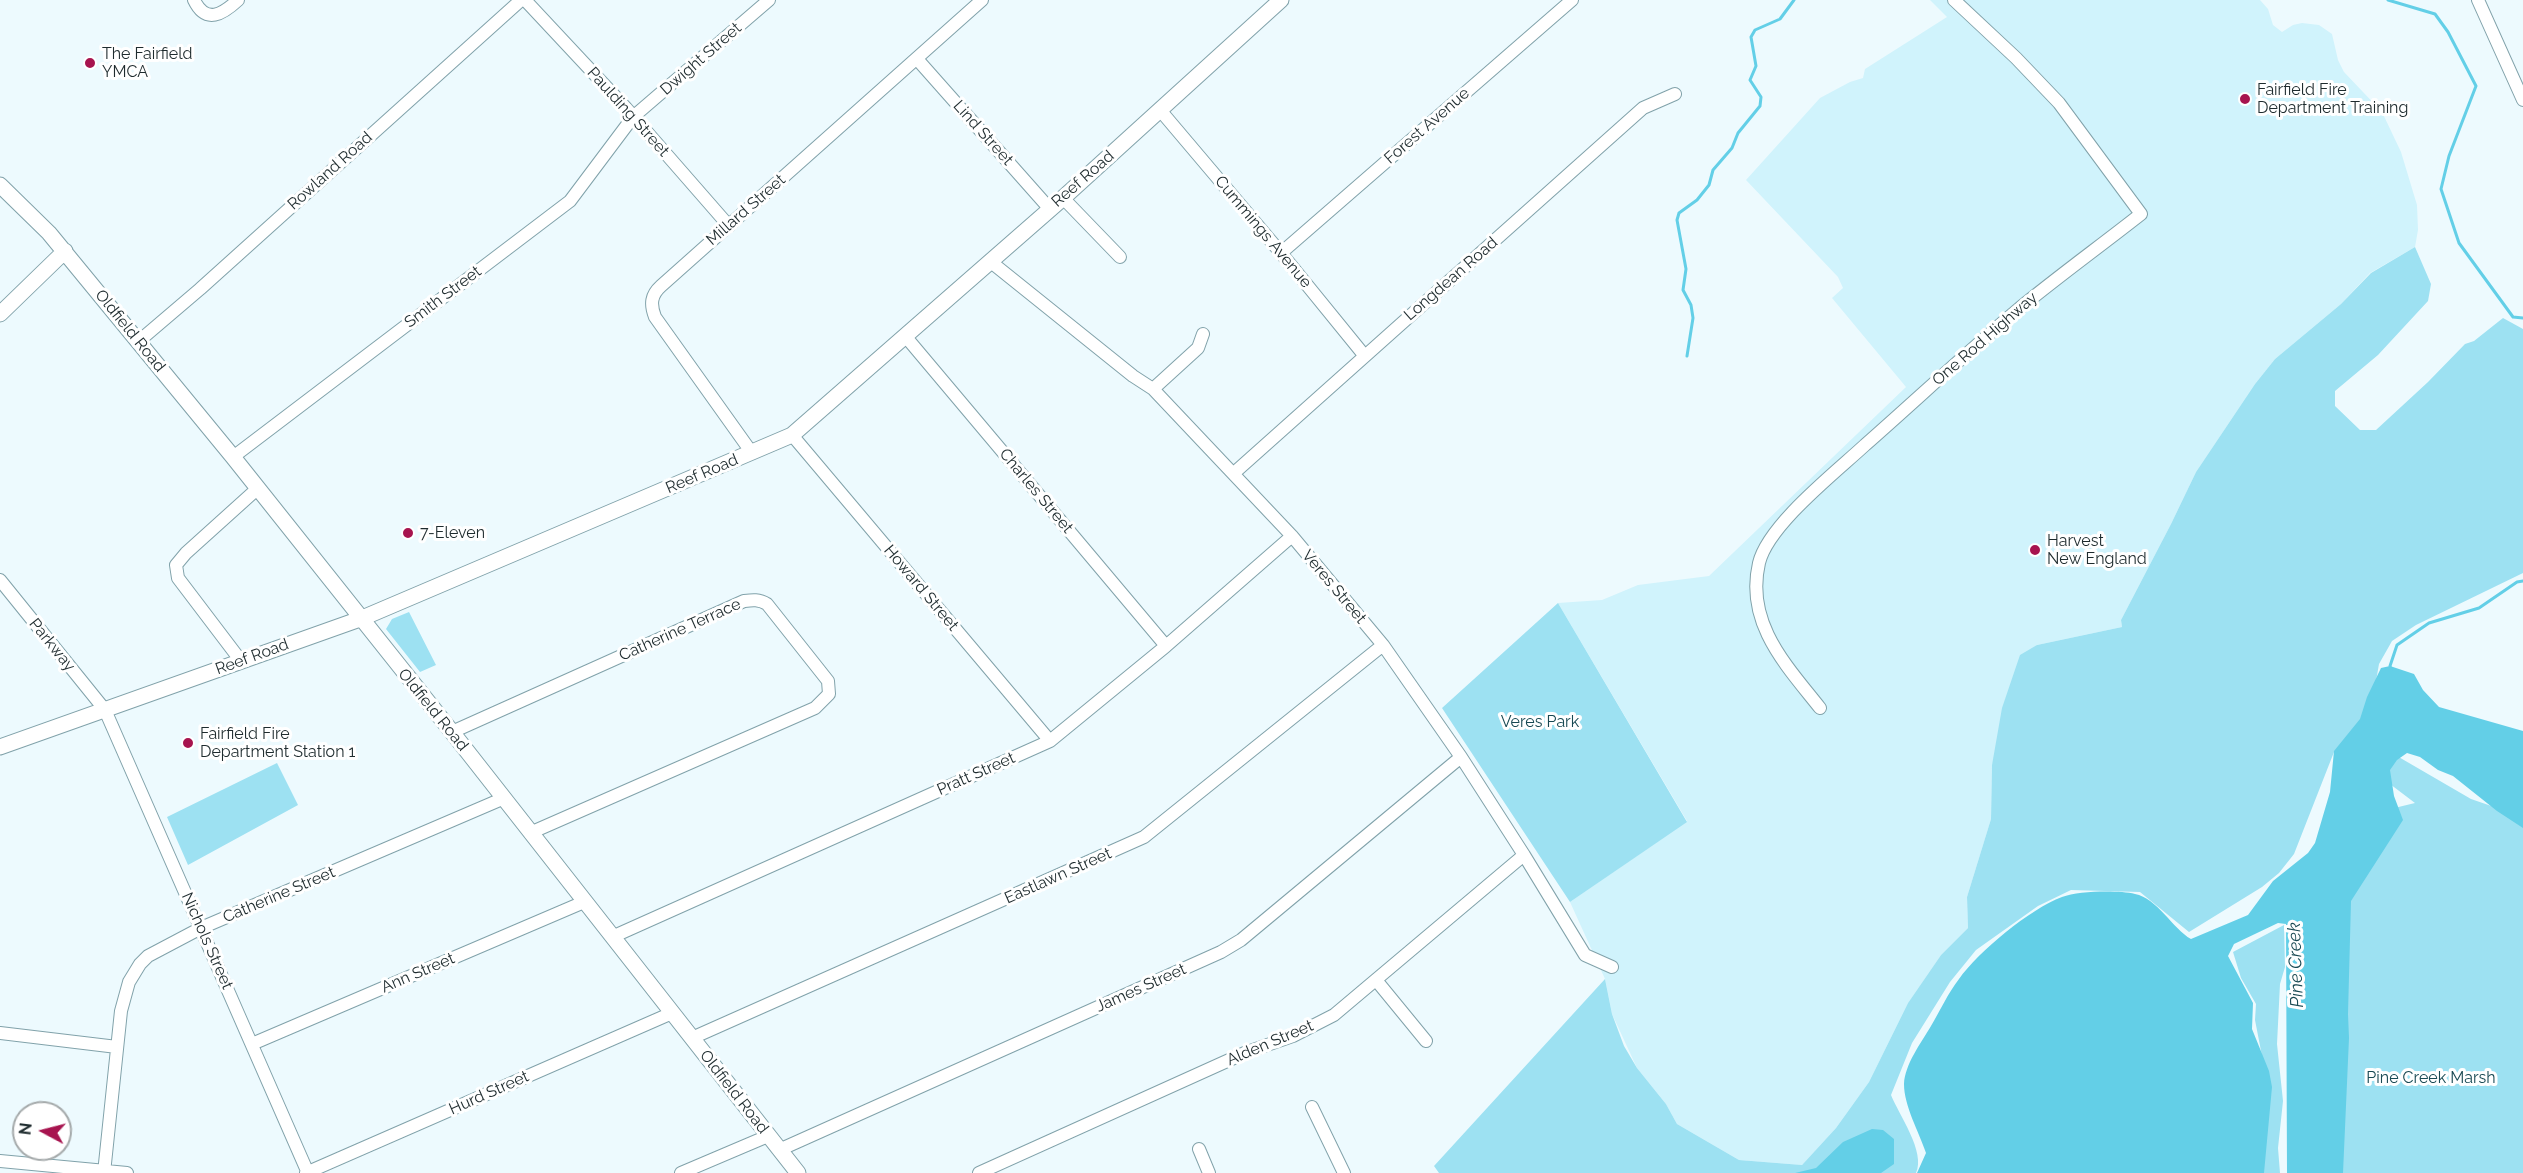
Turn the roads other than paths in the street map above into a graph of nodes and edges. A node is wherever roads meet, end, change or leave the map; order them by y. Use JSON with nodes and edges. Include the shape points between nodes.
{"nodes":[{"id":1,"x":194,"y":0,"type":"edge"},
{"id":2,"x":238,"y":0,"type":"edge"},
{"id":3,"x":523,"y":0,"type":"edge"},
{"id":4,"x":769,"y":0,"type":"edge"},
{"id":5,"x":982,"y":0,"type":"edge"},
{"id":6,"x":1281,"y":0,"type":"edge"},
{"id":7,"x":1572,"y":0,"type":"edge"},
{"id":8,"x":1954,"y":0,"type":"edge"},
{"id":9,"x":2478,"y":0,"type":"edge"},
{"id":10,"x":917,"y":59,"type":"junction"},
{"id":11,"x":1675,"y":94,"type":"dead end"},
{"id":12,"x":2523,"y":100,"type":"edge"},
{"id":13,"x":1160,"y":110,"type":"junction"},
{"id":14,"x":633,"y":117,"type":"junction"},
{"id":15,"x":0,"y":185,"type":"edge"},
{"id":16,"x":1063,"y":198,"type":"junction"},
{"id":17,"x":1049,"y":208,"type":"junction"},
{"id":18,"x":729,"y":226,"type":"junction"},
{"id":19,"x":64,"y":251,"type":"junction"},
{"id":20,"x":1281,"y":253,"type":"junction"},
{"id":21,"x":1120,"y":257,"type":"dead end"},
{"id":22,"x":991,"y":262,"type":"junction"},
{"id":23,"x":0,"y":314,"type":"edge"},
{"id":24,"x":1203,"y":334,"type":"dead end"},
{"id":25,"x":906,"y":337,"type":"junction"},
{"id":26,"x":139,"y":341,"type":"junction"},
{"id":27,"x":1364,"y":355,"type":"junction"},
{"id":28,"x":1153,"y":389,"type":"junction"},
{"id":29,"x":792,"y":435,"type":"junction"},
{"id":30,"x":752,"y":453,"type":"junction"},
{"id":31,"x":233,"y":457,"type":"junction"},
{"id":32,"x":1234,"y":473,"type":"junction"},
{"id":33,"x":257,"y":489,"type":"junction"},
{"id":34,"x":1292,"y":536,"type":"junction"},
{"id":35,"x":0,"y":580,"type":"edge"},
{"id":36,"x":360,"y":619,"type":"junction"},
{"id":37,"x":1383,"y":645,"type":"junction"},
{"id":38,"x":1166,"y":646,"type":"junction"},
{"id":39,"x":242,"y":661,"type":"junction"},
{"id":40,"x":1820,"y":708,"type":"dead end"},
{"id":41,"x":105,"y":710,"type":"junction"},
{"id":42,"x":452,"y":732,"type":"junction"},
{"id":43,"x":1050,"y":741,"type":"junction"},
{"id":44,"x":0,"y":747,"type":"edge"},
{"id":45,"x":1461,"y":758,"type":"junction"},
{"id":46,"x":502,"y":799,"type":"junction"},
{"id":47,"x":530,"y":833,"type":"junction"},
{"id":48,"x":1524,"y":855,"type":"junction"},
{"id":49,"x":584,"y":902,"type":"junction"},
{"id":50,"x":201,"y":928,"type":"junction"},
{"id":51,"x":612,"y":937,"type":"junction"},
{"id":52,"x":1612,"y":967,"type":"dead end"},
{"id":53,"x":1376,"y":980,"type":"junction"},
{"id":54,"x":672,"y":1013,"type":"junction"},
{"id":55,"x":0,"y":1033,"type":"edge"},
{"id":56,"x":692,"y":1038,"type":"junction"},
{"id":57,"x":1426,"y":1041,"type":"dead end"},
{"id":58,"x":252,"y":1044,"type":"junction"},
{"id":59,"x":117,"y":1047,"type":"junction"},
{"id":60,"x":1312,"y":1107,"type":"dead end"},
{"id":61,"x":768,"y":1136,"type":"junction"},
{"id":62,"x":1199,"y":1149,"type":"dead end"},
{"id":63,"x":779,"y":1150,"type":"junction"},
{"id":64,"x":0,"y":1161,"type":"edge"},
{"id":65,"x":105,"y":1172,"type":"edge"},
{"id":66,"x":127,"y":1173,"type":"edge"},
{"id":67,"x":307,"y":1173,"type":"edge"},
{"id":68,"x":681,"y":1173,"type":"edge"},
{"id":69,"x":798,"y":1173,"type":"edge"},
{"id":70,"x":979,"y":1173,"type":"edge"},
{"id":71,"x":1209,"y":1173,"type":"edge"},
{"id":72,"x":1344,"y":1173,"type":"edge"}],
"edges":[{"from":1,"to":2,"type":"street","via":[[201,10],[214,15]]},
{"from":3,"to":14,"type":"street","name":"Paulding Street"},
{"from":3,"to":26,"type":"street","name":"Rowland Road"},
{"from":4,"to":14,"type":"street","name":"Dwight Street"},
{"from":5,"to":10,"type":"street","name":"Millard Street"},
{"from":6,"to":13,"type":"street","name":"Reef Road"},
{"from":7,"to":20,"type":"street","name":"Forest Avenue"},
{"from":8,"to":40,"type":"street","name":"One Rod Highway","via":[[2059,103],[2140,214],[1998,327],[1774,533],[1759,562],[1759,613],[1770,642]]},
{"from":9,"to":12,"type":"street"},
{"from":10,"to":17,"type":"street","name":"Lind Street"},
{"from":10,"to":18,"type":"street","name":"Millard Street"},
{"from":11,"to":27,"type":"street","name":"Longdean Road","via":[[1643,108]]},
{"from":13,"to":16,"type":"street","name":"Reef Road"},
{"from":13,"to":20,"type":"street","name":"Cummings Avenue"},
{"from":14,"to":18,"type":"street","name":"Paulding Street"},
{"from":14,"to":31,"type":"street","name":"Smith Street","via":[[570,201]]},
{"from":15,"to":19,"type":"street","name":"Oldfield Road"},
{"from":16,"to":17,"type":"street","name":"Reef Road"},
{"from":16,"to":21,"type":"street"},
{"from":17,"to":22,"type":"street","name":"Reef Road"},
{"from":18,"to":30,"type":"street","name":"Millard Street","via":[[656,291],[651,304],[655,316]]},
{"from":19,"to":23,"type":"street"},
{"from":19,"to":26,"type":"street","name":"Oldfield Road"},
{"from":20,"to":27,"type":"street","name":"Cummings Avenue"},
{"from":22,"to":25,"type":"street","name":"Reef Road"},
{"from":22,"to":28,"type":"street","name":"Veres Street"},
{"from":24,"to":28,"type":"street","via":[[1198,348]]},
{"from":25,"to":29,"type":"street","name":"Reef Road"},
{"from":25,"to":38,"type":"street","name":"Charles Street"},
{"from":26,"to":31,"type":"street","name":"Oldfield Road"},
{"from":27,"to":32,"type":"street","name":"Longdean Road"},
{"from":28,"to":32,"type":"street","name":"Veres Street"},
{"from":29,"to":30,"type":"street","name":"Reef Road"},
{"from":29,"to":43,"type":"street","name":"Howard Street"},
{"from":30,"to":36,"type":"street","name":"Reef Road"},
{"from":31,"to":33,"type":"street","name":"Oldfield Road"},
{"from":32,"to":34,"type":"street","name":"Veres Street"},
{"from":33,"to":36,"type":"street","name":"Oldfield Road"},
{"from":33,"to":39,"type":"street","via":[[176,565],[178,578]]},
{"from":34,"to":37,"type":"street","name":"Veres Street"},
{"from":34,"to":38,"type":"street","name":"Pratt Street"},
{"from":35,"to":41,"type":"street","name":"Parkway"},
{"from":36,"to":39,"type":"street","name":"Reef Road"},
{"from":36,"to":42,"type":"street","name":"Oldfield Road"},
{"from":37,"to":45,"type":"street","name":"Veres Street"},
{"from":37,"to":56,"type":"street","name":"Eastlawn Street","via":[[1144,837]]},
{"from":38,"to":43,"type":"street","name":"Pratt Street"},
{"from":39,"to":41,"type":"street","name":"Reef Road"},
{"from":41,"to":44,"type":"street","name":"Reef Road"},
{"from":41,"to":50,"type":"street","name":"Nichols Street"},
{"from":42,"to":46,"type":"street","name":"Oldfield Road"},
{"from":42,"to":47,"type":"street","name":"Catherine Terrace","via":[[751,600],[767,604],[828,681],[829,694],[823,704]]},
{"from":43,"to":51,"type":"street","name":"Pratt Street"},
{"from":45,"to":48,"type":"street","name":"Veres Street"},
{"from":45,"to":63,"type":"street","name":"James Street","via":[[1241,940]]},
{"from":46,"to":47,"type":"street","name":"Oldfield Road"},
{"from":46,"to":50,"type":"street","name":"Catherine Street"},
{"from":47,"to":49,"type":"street","name":"Oldfield Road"},
{"from":48,"to":52,"type":"street","name":"Veres Street","via":[[1585,955]]},
{"from":48,"to":53,"type":"street","name":"Alden Street"},
{"from":49,"to":51,"type":"street","name":"Oldfield Road"},
{"from":49,"to":58,"type":"street","name":"Ann Street"},
{"from":50,"to":58,"type":"street","name":"Nichols Street"},
{"from":50,"to":59,"type":"street","name":"Catherine Street","via":[[148,956],[133,973],[124,995]]},
{"from":51,"to":54,"type":"street","name":"Oldfield Road"},
{"from":53,"to":57,"type":"street"},
{"from":53,"to":70,"type":"street","name":"Alden Street","via":[[1334,1015],[1293,1036],[1247,1052]]},
{"from":54,"to":56,"type":"street","name":"Oldfield Road"},
{"from":54,"to":67,"type":"street","name":"Hurd Street"},
{"from":55,"to":59,"type":"street"},
{"from":56,"to":61,"type":"street","name":"Oldfield Road"},
{"from":58,"to":67,"type":"street","name":"Nichols Street"},
{"from":59,"to":65,"type":"street","name":"Catherine Street"},
{"from":60,"to":72,"type":"street"},
{"from":61,"to":63,"type":"street","name":"Oldfield Road"},
{"from":61,"to":68,"type":"street"},
{"from":62,"to":71,"type":"street"},
{"from":63,"to":69,"type":"street","name":"Oldfield Road"},
{"from":64,"to":65,"type":"street"},
{"from":65,"to":66,"type":"street"}]}
